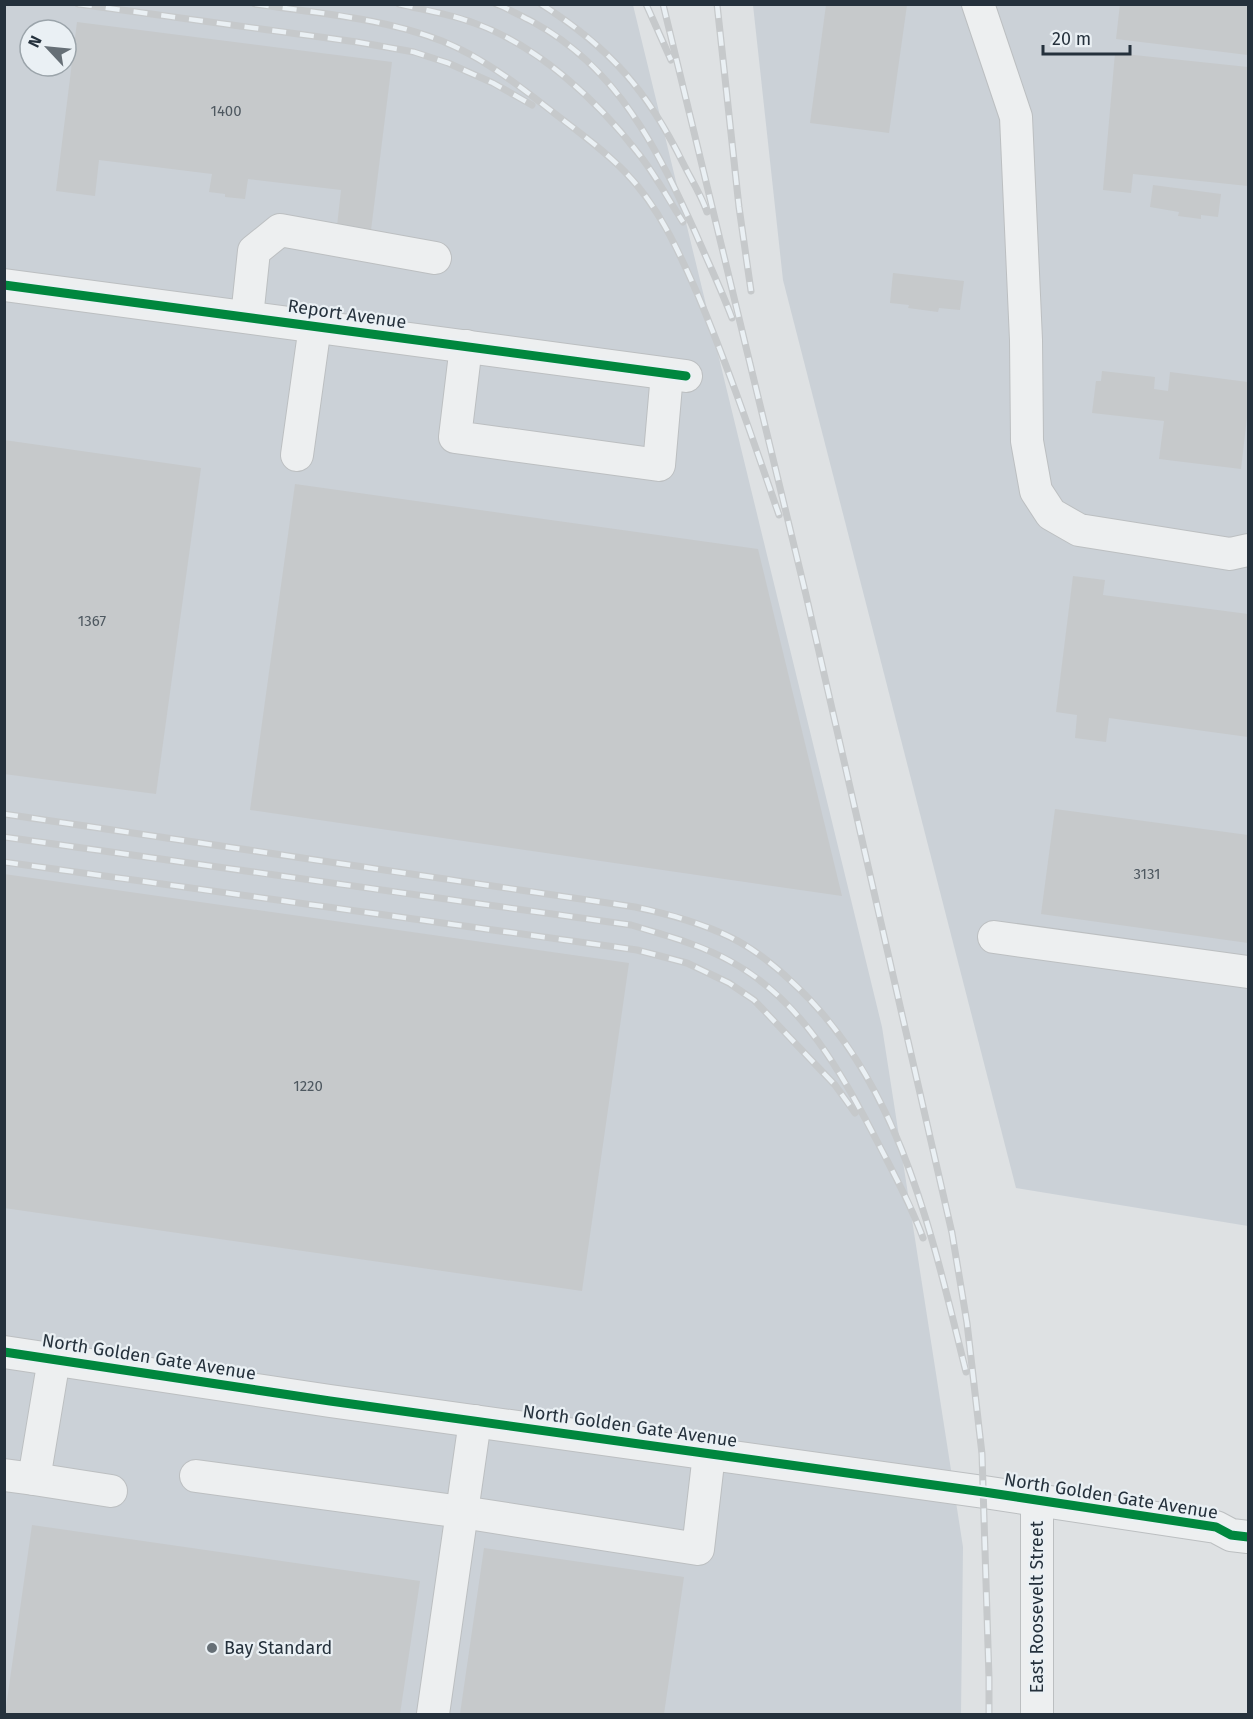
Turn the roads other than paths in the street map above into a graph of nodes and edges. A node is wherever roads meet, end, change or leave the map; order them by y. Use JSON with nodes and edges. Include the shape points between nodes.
{"nodes":[{"id":1,"x":978,"y":4,"type":"edge"},
{"id":2,"x":435,"y":258,"type":"dead end"},
{"id":3,"x":4,"y":285,"type":"edge"},
{"id":4,"x":247,"y":317,"type":"junction"},
{"id":5,"x":315,"y":326,"type":"junction"},
{"id":6,"x":466,"y":346,"type":"junction"},
{"id":7,"x":297,"y":455,"type":"dead end"},
{"id":8,"x":1248,"y":550,"type":"edge"},
{"id":9,"x":994,"y":937,"type":"dead end"},
{"id":10,"x":1248,"y":972,"type":"edge"},
{"id":11,"x":4,"y":1352,"type":"edge"},
{"id":12,"x":54,"y":1359,"type":"junction"},
{"id":13,"x":475,"y":1421,"type":"junction"},
{"id":14,"x":709,"y":1454,"type":"junction"},
{"id":15,"x":196,"y":1476,"type":"dead end"},
{"id":16,"x":19,"y":1477,"type":"edge"},
{"id":17,"x":111,"y":1491,"type":"dead end"},
{"id":18,"x":1037,"y":1500,"type":"junction"},
{"id":19,"x":462,"y":1512,"type":"junction"},
{"id":20,"x":1248,"y":1538,"type":"edge"},
{"id":21,"x":433,"y":1714,"type":"edge"},
{"id":22,"x":1037,"y":1714,"type":"edge"}],
"edges":[{"from":1,"to":8,"type":"street","via":[[1016,117],[1026,340],[1026,441],[1036,491],[1051,514],[1079,530],[1230,554]]},
{"from":2,"to":4,"type":"street","via":[[280,230],[254,251]]},
{"from":3,"to":4,"type":"street","name":"Report Avenue"},
{"from":4,"to":5,"type":"street","name":"Report Avenue"},
{"from":5,"to":6,"type":"street","name":"Report Avenue"},
{"from":5,"to":7,"type":"street"},
{"from":6,"to":6,"type":"street","name":"Report Avenue","via":[[676,375],[659,465],[455,436]]},
{"from":9,"to":10,"type":"street"},
{"from":11,"to":12,"type":"street","name":"North Golden Gate Avenue"},
{"from":12,"to":13,"type":"street","name":"North Golden Gate Avenue"},
{"from":12,"to":16,"type":"street"},
{"from":13,"to":14,"type":"street","name":"North Golden Gate Avenue"},
{"from":13,"to":19,"type":"street"},
{"from":14,"to":18,"type":"street","name":"North Golden Gate Avenue"},
{"from":14,"to":19,"type":"street","via":[[698,1550]]},
{"from":15,"to":19,"type":"street"},
{"from":16,"to":17,"type":"street"},
{"from":18,"to":20,"type":"street","name":"North Golden Gate Avenue","via":[[1216,1527],[1230,1535]]},
{"from":18,"to":22,"type":"street","name":"East Roosevelt Street"},
{"from":19,"to":21,"type":"street"}]}
